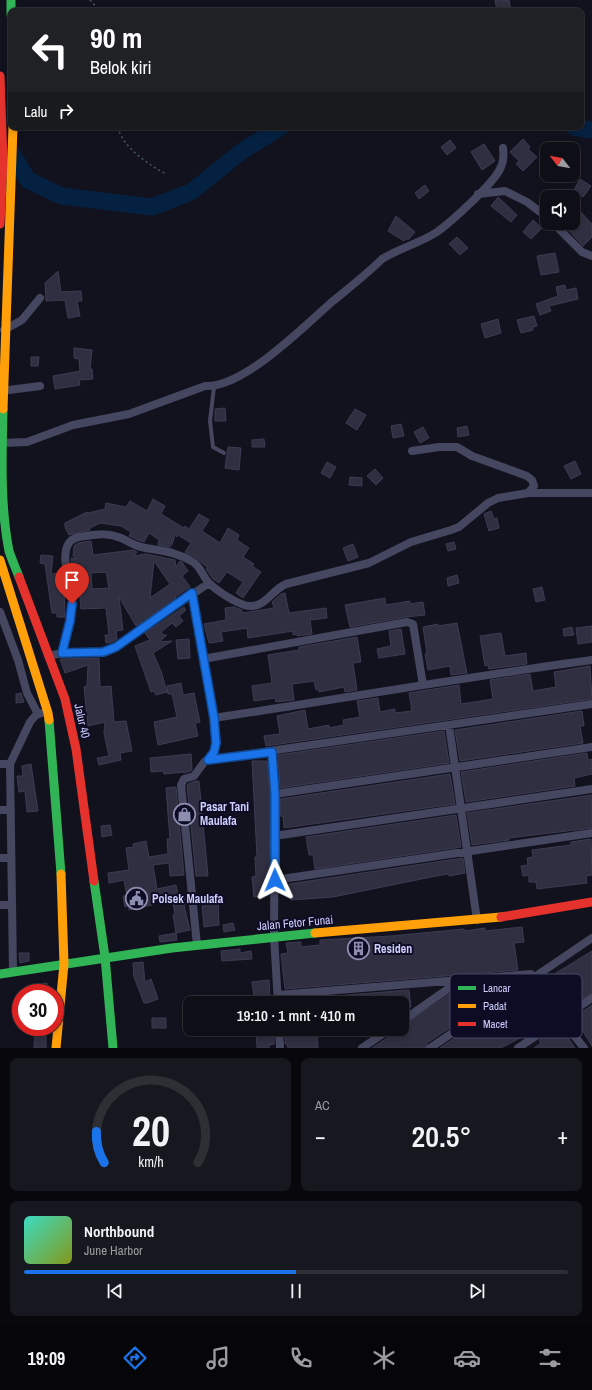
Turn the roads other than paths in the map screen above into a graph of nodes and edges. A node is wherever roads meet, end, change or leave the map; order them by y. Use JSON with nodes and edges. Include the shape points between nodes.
{"nodes":[{"id":1,"x":0,"y":76,"type":"edge"},
{"id":2,"x":13,"y":130,"type":"edge"},
{"id":3,"x":503,"y":148,"type":"dead end"},
{"id":4,"x":478,"y":194,"type":"junction"},
{"id":5,"x":540,"y":212,"type":"edge"},
{"id":6,"x":0,"y":224,"type":"edge"},
{"id":7,"x":560,"y":230,"type":"edge"},
{"id":8,"x":592,"y":256,"type":"edge"},
{"id":9,"x":40,"y":298,"type":"dead end"},
{"id":10,"x":0,"y":332,"type":"edge"},
{"id":11,"x":40,"y":386,"type":"dead end"},
{"id":12,"x":214,"y":387,"type":"junction"},
{"id":13,"x":0,"y":391,"type":"edge"},
{"id":14,"x":2,"y":443,"type":"junction"},
{"id":15,"x":412,"y":450,"type":"dead end"},
{"id":16,"x":224,"y":453,"type":"dead end"},
{"id":17,"x":528,"y":493,"type":"junction"},
{"id":18,"x":592,"y":493,"type":"edge"},
{"id":19,"x":0,"y":561,"type":"edge"},
{"id":20,"x":209,"y":583,"type":"junction"},
{"id":21,"x":192,"y":593,"type":"junction"},
{"id":22,"x":30,"y":606,"type":"junction"},
{"id":23,"x":0,"y":612,"type":"edge"},
{"id":24,"x":17,"y":615,"type":"junction"},
{"id":25,"x":62,"y":653,"type":"junction"},
{"id":26,"x":48,"y":656,"type":"junction"},
{"id":27,"x":203,"y":659,"type":"junction"},
{"id":28,"x":592,"y":660,"type":"edge"},
{"id":29,"x":423,"y":685,"type":"junction"},
{"id":30,"x":592,"y":707,"type":"edge"},
{"id":31,"x":48,"y":711,"type":"junction"},
{"id":32,"x":38,"y":714,"type":"junction"},
{"id":33,"x":214,"y":718,"type":"junction"},
{"id":34,"x":449,"y":725,"type":"junction"},
{"id":35,"x":592,"y":747,"type":"edge"},
{"id":36,"x":272,"y":752,"type":"junction"},
{"id":37,"x":208,"y":760,"type":"junction"},
{"id":38,"x":0,"y":764,"type":"edge"},
{"id":39,"x":10,"y":764,"type":"junction"},
{"id":40,"x":455,"y":767,"type":"junction"},
{"id":41,"x":592,"y":789,"type":"edge"},
{"id":42,"x":275,"y":794,"type":"junction"},
{"id":43,"x":461,"y":808,"type":"junction"},
{"id":44,"x":0,"y":810,"type":"edge"},
{"id":45,"x":11,"y":810,"type":"junction"},
{"id":46,"x":592,"y":834,"type":"edge"},
{"id":47,"x":274,"y":836,"type":"junction"},
{"id":48,"x":467,"y":852,"type":"junction"},
{"id":49,"x":0,"y":858,"type":"edge"},
{"id":50,"x":12,"y":858,"type":"junction"},
{"id":51,"x":275,"y":880,"type":"junction"},
{"id":52,"x":592,"y":902,"type":"edge"},
{"id":53,"x":0,"y":905,"type":"edge"},
{"id":54,"x":11,"y":905,"type":"junction"},
{"id":55,"x":477,"y":920,"type":"junction"},
{"id":56,"x":274,"y":936,"type":"junction"},
{"id":57,"x":592,"y":938,"type":"edge"},
{"id":58,"x":197,"y":945,"type":"junction"},
{"id":59,"x":105,"y":957,"type":"junction"},
{"id":60,"x":64,"y":964,"type":"junction"},
{"id":61,"x":13,"y":972,"type":"junction"},
{"id":62,"x":0,"y":974,"type":"edge"},
{"id":63,"x":540,"y":974,"type":"edge"},
{"id":64,"x":450,"y":980,"type":"edge"},
{"id":65,"x":450,"y":988,"type":"edge"},
{"id":66,"x":278,"y":996,"type":"edge"},
{"id":67,"x":306,"y":996,"type":"edge"},
{"id":68,"x":592,"y":998,"type":"edge"},
{"id":69,"x":582,"y":1005,"type":"edge"},
{"id":70,"x":409,"y":1015,"type":"edge"},
{"id":71,"x":450,"y":1035,"type":"edge"},
{"id":72,"x":279,"y":1036,"type":"edge"},
{"id":73,"x":380,"y":1036,"type":"edge"},
{"id":74,"x":533,"y":1038,"type":"edge"},
{"id":75,"x":576,"y":1038,"type":"edge"},
{"id":76,"x":56,"y":1048,"type":"edge"},
{"id":77,"x":113,"y":1048,"type":"edge"},
{"id":78,"x":280,"y":1048,"type":"edge"},
{"id":79,"x":362,"y":1048,"type":"edge"},
{"id":80,"x":430,"y":1048,"type":"edge"},
{"id":81,"x":518,"y":1048,"type":"edge"},
{"id":82,"x":584,"y":1048,"type":"edge"}],
"edges":[{"from":1,"to":6,"type":"main road","via":[[3,161]]},
{"from":2,"to":14,"type":"main road","name":"Jalur 40","bridge":true},
{"from":3,"to":4,"type":"street","via":[[503,161],[499,173]]},
{"from":4,"to":5,"type":"street","via":[[505,191]]},
{"from":4,"to":12,"type":"street","via":[[438,231],[382,259],[296,336],[258,364]]},
{"from":7,"to":8,"type":"street","via":[[582,252]]},
{"from":9,"to":10,"type":"street","via":[[22,320]]},
{"from":11,"to":13,"type":"street"},
{"from":12,"to":14,"type":"street","via":[[205,386],[129,414],[73,425],[27,442]]},
{"from":12,"to":16,"type":"lane","via":[[210,421],[213,447]]},
{"from":14,"to":22,"type":"main road","name":"Jalur 40","via":[[3,514],[9,550]]},
{"from":15,"to":17,"type":"street","via":[[457,447],[472,456],[526,476],[532,480],[534,486]]},
{"from":17,"to":18,"type":"street"},
{"from":17,"to":20,"type":"street","via":[[493,500],[459,527],[411,542],[369,563],[277,588],[259,605],[242,604]]},
{"from":19,"to":24,"type":"main road"},
{"from":20,"to":21,"type":"street"},
{"from":20,"to":25,"type":"street","via":[[197,565],[174,553],[135,546],[109,534],[73,539],[67,549],[66,559],[72,594],[72,613]]},
{"from":21,"to":25,"type":"street","via":[[109,651]]},
{"from":21,"to":27,"type":"street"},
{"from":22,"to":24,"type":"main road","via":[[25,607]]},
{"from":22,"to":26,"type":"main road","name":"Jalur 40"},
{"from":23,"to":32,"type":"street","via":[[27,693]]},
{"from":24,"to":31,"type":"main road"},
{"from":25,"to":26,"type":"street"},
{"from":26,"to":59,"type":"main road","name":"Jalur 40","via":[[65,699],[76,749]]},
{"from":27,"to":29,"type":"street","via":[[407,622],[413,624]]},
{"from":27,"to":33,"type":"street"},
{"from":28,"to":29,"type":"street"},
{"from":29,"to":33,"type":"street"},
{"from":30,"to":34,"type":"street"},
{"from":31,"to":32,"type":"street"},
{"from":31,"to":60,"type":"main road","via":[[63,901]]},
{"from":32,"to":39,"type":"street","via":[[24,732]]},
{"from":33,"to":37,"type":"street","via":[[216,743],[214,752]]},
{"from":34,"to":36,"type":"street"},
{"from":34,"to":40,"type":"street"},
{"from":35,"to":40,"type":"street"},
{"from":36,"to":37,"type":"street"},
{"from":36,"to":42,"type":"street"},
{"from":37,"to":58,"type":"street","via":[[194,776],[184,779],[181,785]]},
{"from":38,"to":39,"type":"street"},
{"from":39,"to":45,"type":"street"},
{"from":40,"to":42,"type":"street"},
{"from":40,"to":43,"type":"street"},
{"from":41,"to":43,"type":"street"},
{"from":42,"to":47,"type":"street"},
{"from":43,"to":47,"type":"street"},
{"from":43,"to":48,"type":"street"},
{"from":44,"to":45,"type":"street"},
{"from":45,"to":50,"type":"street"},
{"from":46,"to":48,"type":"street"},
{"from":47,"to":51,"type":"street"},
{"from":48,"to":51,"type":"street"},
{"from":48,"to":55,"type":"street"},
{"from":49,"to":50,"type":"street"},
{"from":50,"to":54,"type":"street"},
{"from":51,"to":56,"type":"street"},
{"from":52,"to":55,"type":"main road","name":"Jalan Fetor Funai"},
{"from":53,"to":54,"type":"street"},
{"from":54,"to":61,"type":"street"},
{"from":55,"to":56,"type":"main road","name":"Jalan Fetor Funai"},
{"from":56,"to":58,"type":"main road","name":"Jalan Fetor Funai"},
{"from":56,"to":66,"type":"street"},
{"from":57,"to":63,"type":"street"},
{"from":58,"to":59,"type":"main road","name":"Jalan Fetor Funai"},
{"from":59,"to":60,"type":"main road","name":"Jalan Fetor Funai"},
{"from":59,"to":77,"type":"main road","name":"Jalur 40","via":[[114,1034]]},
{"from":60,"to":61,"type":"main road","name":"Jalan Fetor Funai"},
{"from":60,"to":76,"type":"main road"},
{"from":61,"to":62,"type":"main road","name":"Jalan Fetor Funai"},
{"from":64,"to":67,"type":"street"},
{"from":65,"to":70,"type":"street"},
{"from":68,"to":69,"type":"street"},
{"from":71,"to":80,"type":"street"},
{"from":72,"to":78,"type":"street"},
{"from":73,"to":79,"type":"street"},
{"from":74,"to":81,"type":"street"},
{"from":75,"to":82,"type":"street"}]}
